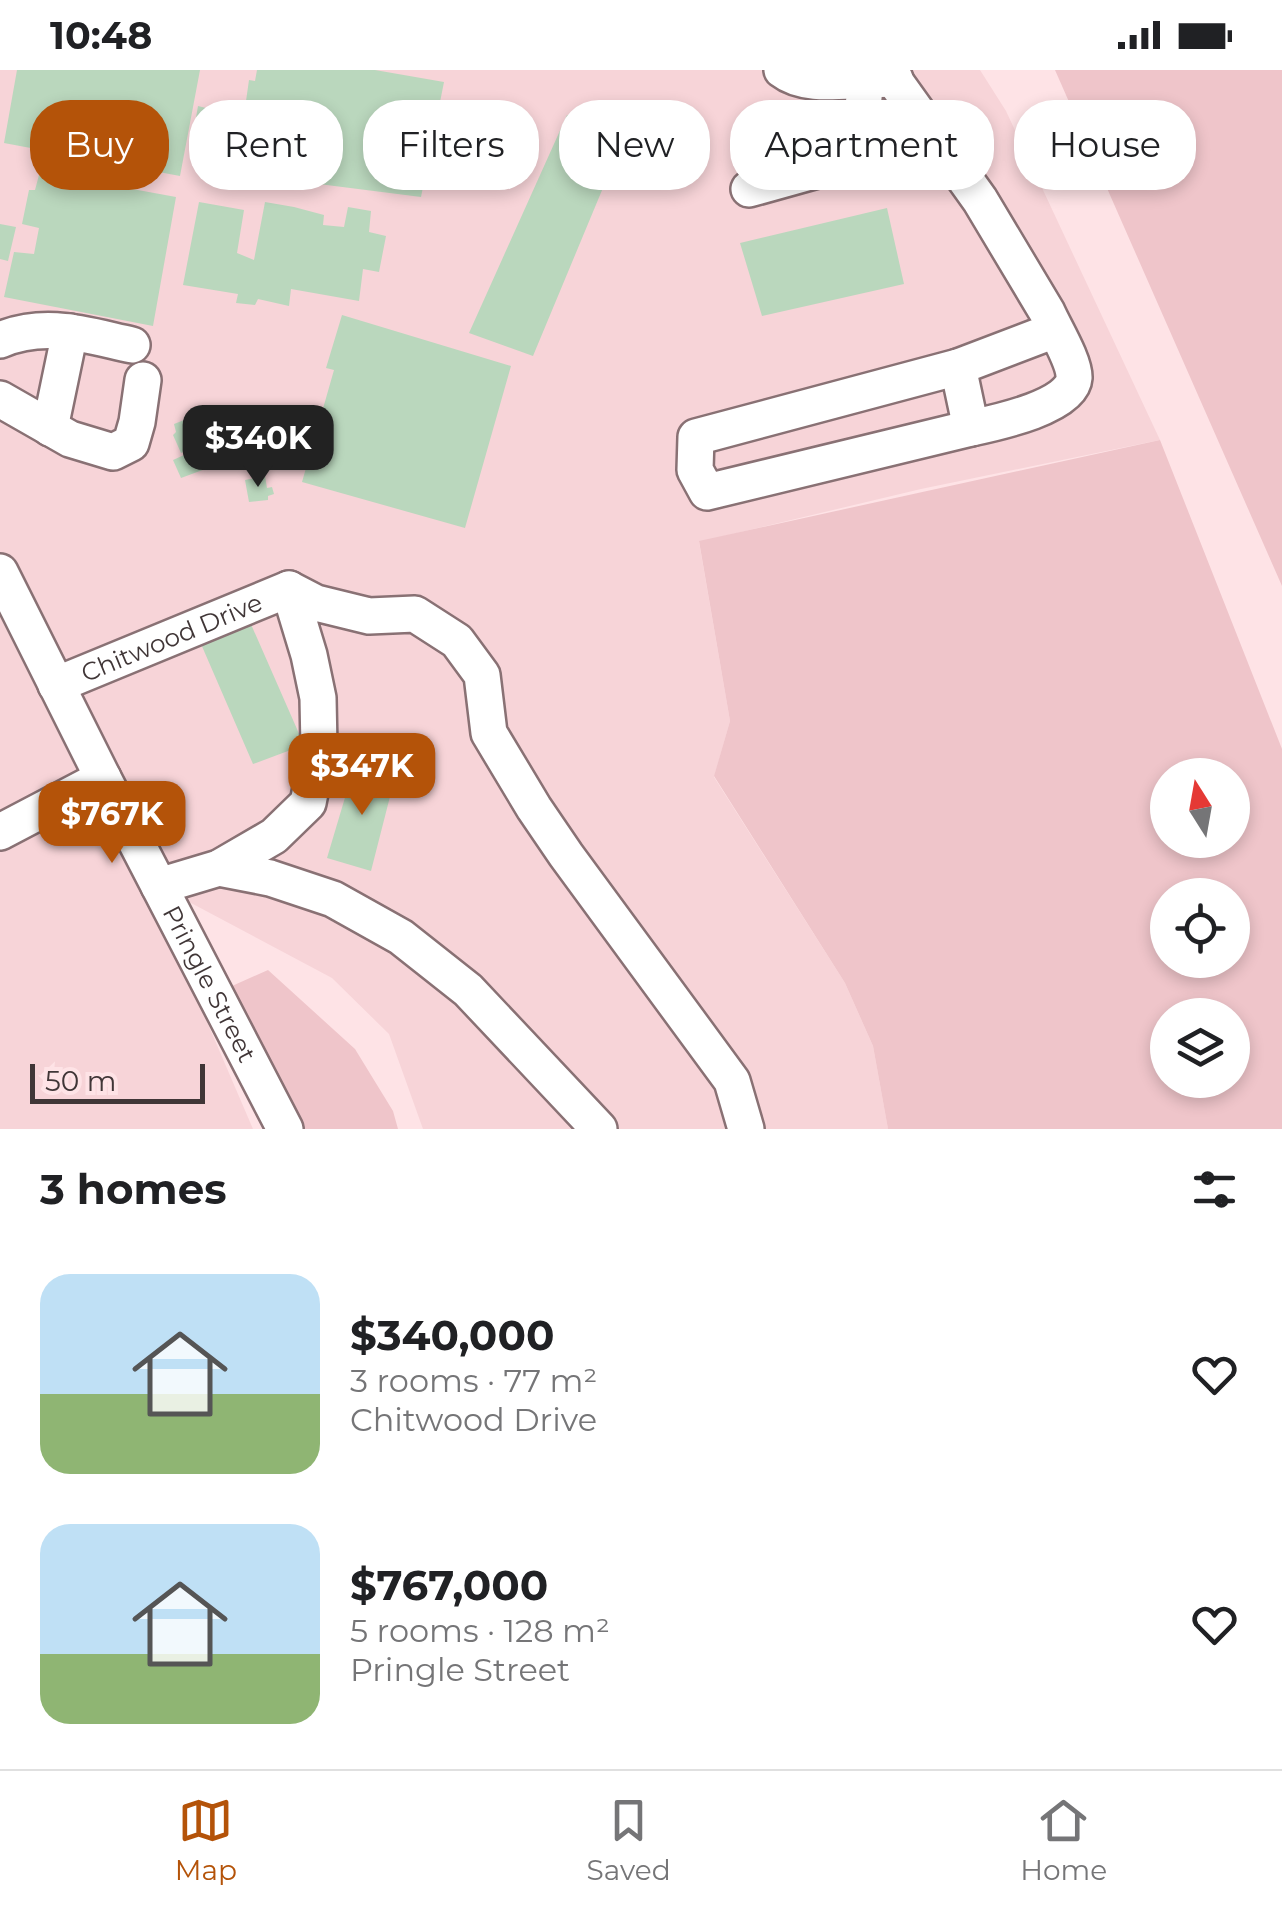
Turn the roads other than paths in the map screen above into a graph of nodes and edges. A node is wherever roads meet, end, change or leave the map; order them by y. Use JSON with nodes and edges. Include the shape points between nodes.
{"nodes":[{"id":1,"x":782,"y":70,"type":"edge"},
{"id":2,"x":883,"y":77,"type":"edge"},
{"id":3,"x":1055,"y":330,"type":"junction"},
{"id":4,"x":70,"y":332,"type":"junction"},
{"id":5,"x":0,"y":340,"type":"edge"},
{"id":6,"x":132,"y":344,"type":"dead end"},
{"id":7,"x":958,"y":367,"type":"junction"},
{"id":8,"x":143,"y":380,"type":"dead end"},
{"id":9,"x":0,"y":399,"type":"edge"},
{"id":10,"x":50,"y":428,"type":"junction"},
{"id":11,"x":971,"y":428,"type":"junction"},
{"id":12,"x":0,"y":572,"type":"edge"},
{"id":13,"x":289,"y":588,"type":"junction"},
{"id":14,"x":12,"y":628,"type":"edge"},
{"id":15,"x":56,"y":685,"type":"junction"},
{"id":16,"x":102,"y":778,"type":"junction"},
{"id":17,"x":0,"y":832,"type":"edge"},
{"id":18,"x":220,"y":868,"type":"junction"},
{"id":19,"x":159,"y":886,"type":"junction"},
{"id":20,"x":285,"y":1129,"type":"edge"},
{"id":21,"x":599,"y":1129,"type":"edge"},
{"id":22,"x":746,"y":1129,"type":"edge"}],
"edges":[{"from":1,"to":2,"type":"street","via":[[826,82]]},
{"from":2,"to":3,"type":"street","via":[[980,200]]},
{"from":3,"to":7,"type":"street"},
{"from":3,"to":11,"type":"street","via":[[1071,366],[1070,390],[1021,415]]},
{"from":4,"to":5,"type":"street","via":[[36,329]]},
{"from":4,"to":6,"type":"street"},
{"from":4,"to":10,"type":"street"},
{"from":7,"to":11,"type":"street"},
{"from":7,"to":11,"type":"street","via":[[696,437],[695,470],[707,492]]},
{"from":8,"to":10,"type":"street","via":[[131,442],[114,452]]},
{"from":9,"to":10,"type":"street"},
{"from":12,"to":14,"type":"street","name":"Pringle Street"},
{"from":13,"to":15,"type":"street","name":"Chitwood Drive"},
{"from":13,"to":18,"type":"street","via":[[318,698],[319,747],[308,802],[274,836]]},
{"from":13,"to":22,"type":"street","via":[[369,616],[415,614],[458,641],[482,675],[489,733],[566,855],[732,1081]]},
{"from":14,"to":15,"type":"street","name":"Pringle Street"},
{"from":15,"to":16,"type":"street","name":"Pringle Street"},
{"from":16,"to":17,"type":"street"},
{"from":16,"to":19,"type":"street","name":"Pringle Street"},
{"from":18,"to":19,"type":"street"},
{"from":18,"to":21,"type":"street","via":[[333,899],[401,937],[468,990]]},
{"from":19,"to":20,"type":"street","name":"Pringle Street"}]}
